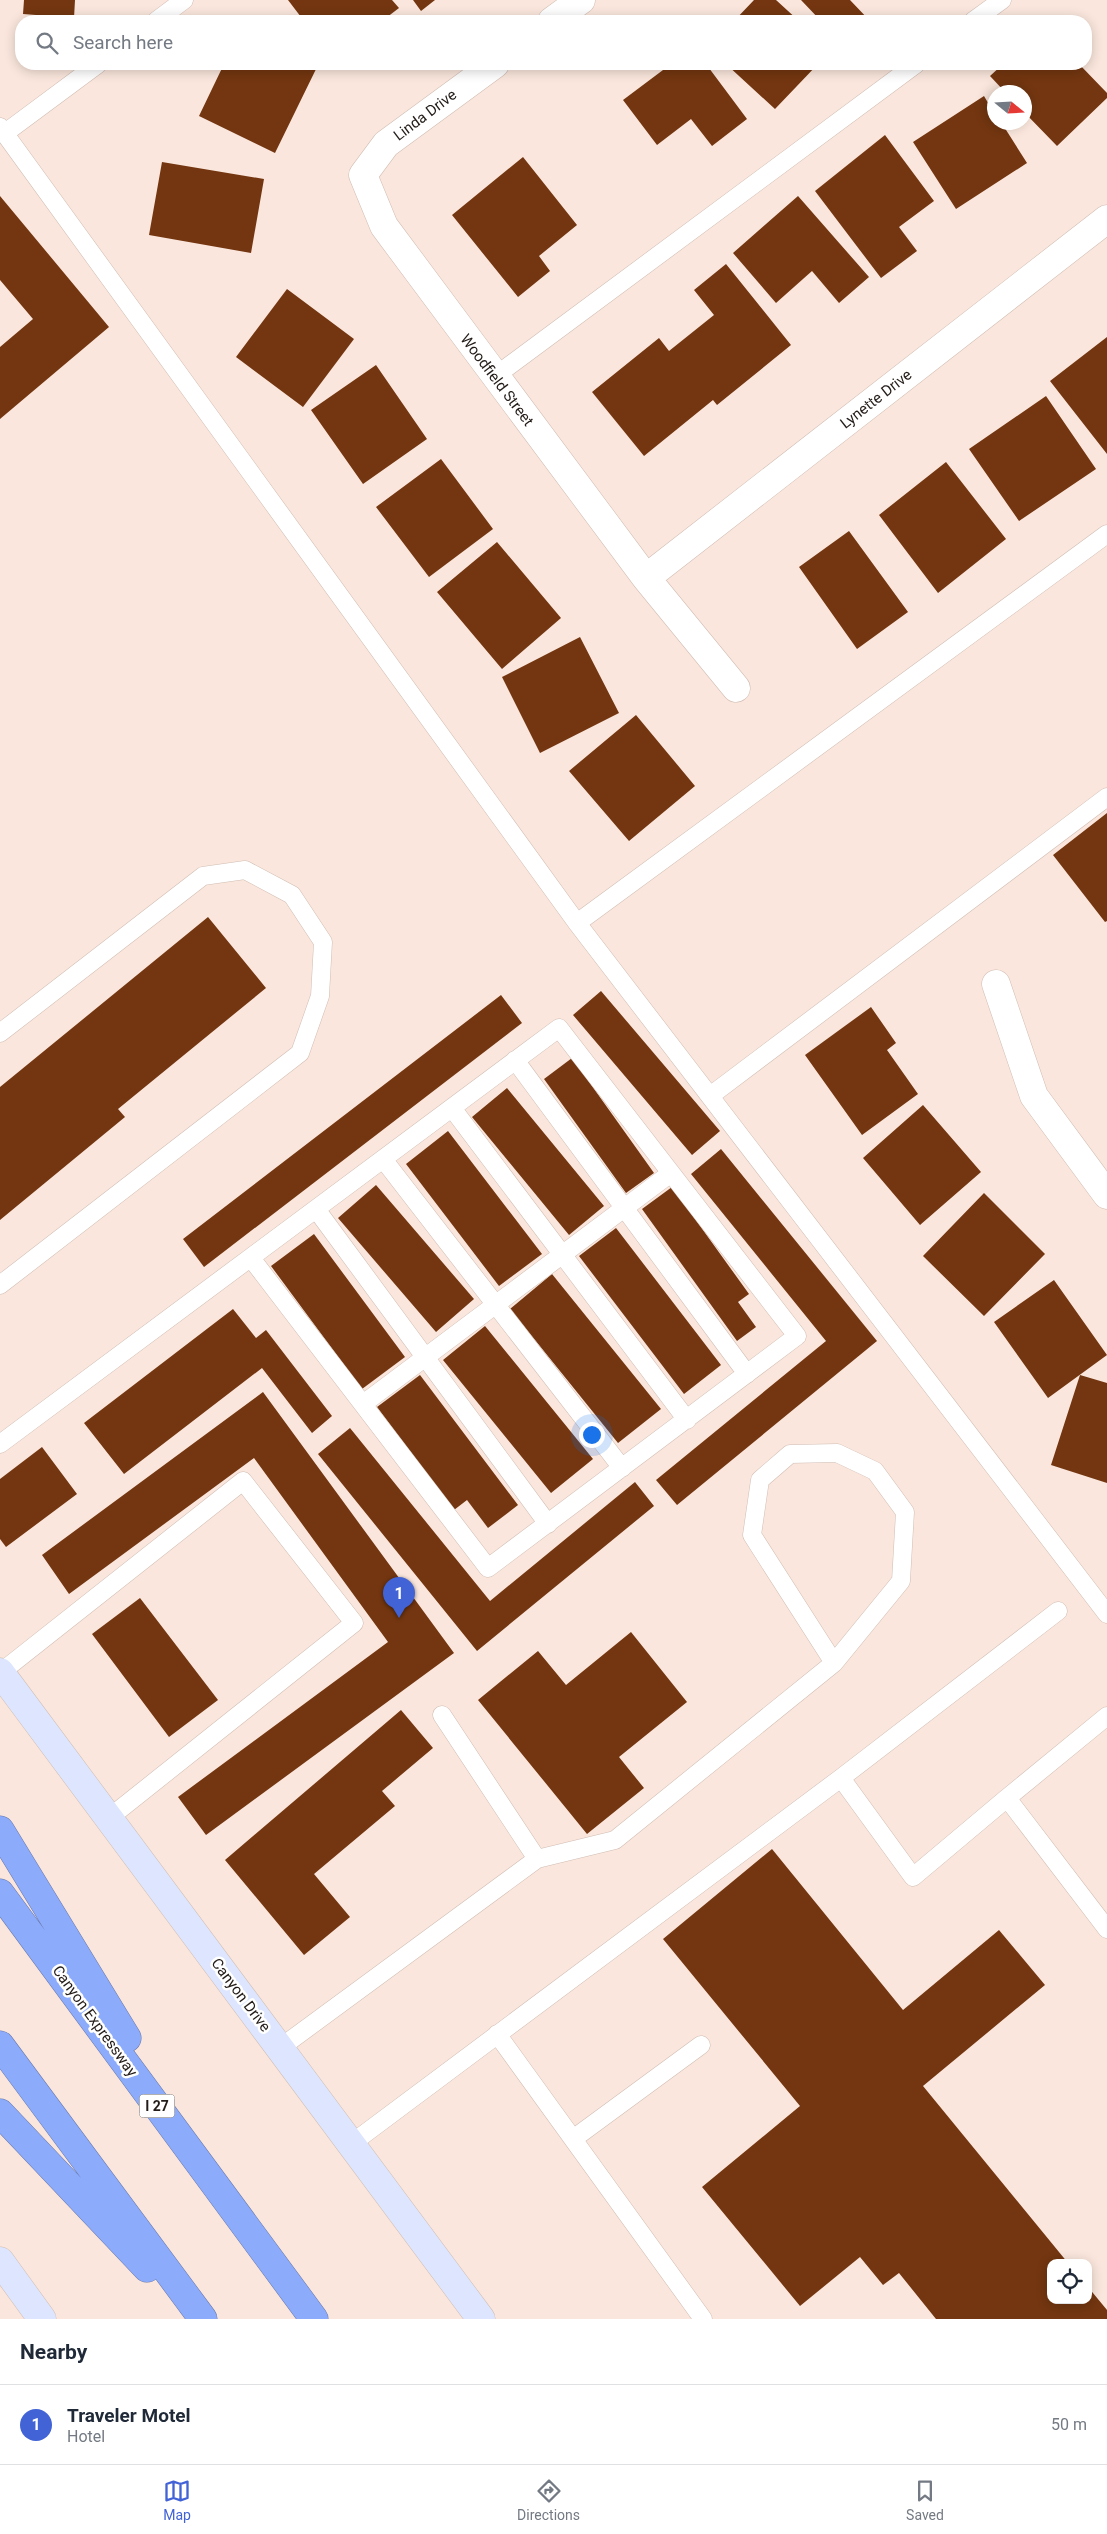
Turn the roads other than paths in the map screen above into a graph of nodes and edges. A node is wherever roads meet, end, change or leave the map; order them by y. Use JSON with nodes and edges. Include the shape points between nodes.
{"nodes":[{"id":1,"x":184,"y":0,"type":"edge"},
{"id":2,"x":581,"y":0,"type":"edge"},
{"id":3,"x":1002,"y":0,"type":"edge"},
{"id":4,"x":164,"y":15,"type":"edge"},
{"id":5,"x":560,"y":15,"type":"edge"},
{"id":6,"x":981,"y":15,"type":"edge"},
{"id":7,"x":89,"y":70,"type":"edge"},
{"id":8,"x":486,"y":70,"type":"edge"},
{"id":9,"x":908,"y":70,"type":"edge"},
{"id":10,"x":2,"y":130,"type":"edge"},
{"id":11,"x":363,"y":175,"type":"joint"},
{"id":12,"x":1107,"y":220,"type":"edge"},
{"id":13,"x":494,"y":377,"type":"junction"},
{"id":14,"x":1107,"y":534,"type":"edge"},
{"id":15,"x":646,"y":578,"type":"junction"},
{"id":16,"x":736,"y":688,"type":"dead end"},
{"id":17,"x":1107,"y":797,"type":"edge"},
{"id":18,"x":577,"y":923,"type":"junction"},
{"id":19,"x":996,"y":984,"type":"dead end"},
{"id":20,"x":0,"y":1033,"type":"edge"},
{"id":21,"x":516,"y":1060,"type":"junction"},
{"id":22,"x":710,"y":1096,"type":"junction"},
{"id":23,"x":452,"y":1108,"type":"junction"},
{"id":24,"x":383,"y":1159,"type":"junction"},
{"id":25,"x":671,"y":1173,"type":"junction"},
{"id":26,"x":1107,"y":1194,"type":"edge"},
{"id":27,"x":624,"y":1207,"type":"junction"},
{"id":28,"x":316,"y":1209,"type":"junction"},
{"id":29,"x":562,"y":1254,"type":"junction"},
{"id":30,"x":251,"y":1258,"type":"junction"},
{"id":31,"x":0,"y":1285,"type":"edge"},
{"id":32,"x":496,"y":1305,"type":"junction"},
{"id":33,"x":425,"y":1357,"type":"junction"},
{"id":34,"x":747,"y":1374,"type":"junction"},
{"id":35,"x":363,"y":1404,"type":"junction"},
{"id":36,"x":687,"y":1420,"type":"junction"},
{"id":37,"x":0,"y":1444,"type":"edge"},
{"id":38,"x":622,"y":1468,"type":"junction"},
{"id":39,"x":548,"y":1524,"type":"junction"},
{"id":40,"x":1058,"y":1611,"type":"dead end"},
{"id":41,"x":1107,"y":1614,"type":"edge"},
{"id":42,"x":834,"y":1663,"type":"junction"},
{"id":43,"x":0,"y":1672,"type":"edge"},
{"id":44,"x":442,"y":1715,"type":"dead end"},
{"id":45,"x":1107,"y":1716,"type":"edge"},
{"id":46,"x":841,"y":1778,"type":"junction"},
{"id":47,"x":1007,"y":1798,"type":"junction"},
{"id":48,"x":109,"y":1818,"type":"junction"},
{"id":49,"x":0,"y":1830,"type":"edge"},
{"id":50,"x":537,"y":1859,"type":"junction"},
{"id":51,"x":0,"y":1893,"type":"edge"},
{"id":52,"x":1107,"y":1929,"type":"edge"},
{"id":53,"x":497,"y":2034,"type":"junction"},
{"id":54,"x":0,"y":2045,"type":"edge"},
{"id":55,"x":700,"y":2045,"type":"dead end"},
{"id":56,"x":280,"y":2048,"type":"junction"},
{"id":57,"x":0,"y":2113,"type":"edge"},
{"id":58,"x":573,"y":2140,"type":"junction"},
{"id":59,"x":351,"y":2144,"type":"junction"},
{"id":60,"x":238,"y":2216,"type":"junction"},
{"id":61,"x":0,"y":2261,"type":"edge"},
{"id":62,"x":42,"y":2319,"type":"edge"},
{"id":63,"x":195,"y":2319,"type":"edge"},
{"id":64,"x":203,"y":2319,"type":"edge"},
{"id":65,"x":314,"y":2319,"type":"edge"},
{"id":66,"x":481,"y":2319,"type":"edge"},
{"id":67,"x":703,"y":2319,"type":"edge"}],
"edges":[{"from":1,"to":4,"type":"lane"},
{"from":2,"to":5,"type":"street"},
{"from":3,"to":6,"type":"lane"},
{"from":7,"to":10,"type":"lane"},
{"from":8,"to":11,"type":"street","name":"Linda Drive","via":[[386,144]]},
{"from":9,"to":13,"type":"lane"},
{"from":10,"to":18,"type":"lane"},
{"from":11,"to":13,"type":"street","name":"Woodfield Street","via":[[384,226]]},
{"from":12,"to":15,"type":"street","name":"Lynette Drive"},
{"from":13,"to":15,"type":"street","name":"Woodfield Street"},
{"from":14,"to":18,"type":"lane"},
{"from":15,"to":16,"type":"street","name":"Woodfield Street"},
{"from":17,"to":22,"type":"lane"},
{"from":18,"to":22,"type":"lane"},
{"from":19,"to":26,"type":"street","via":[[1034,1096]]},
{"from":20,"to":31,"type":"lane","via":[[203,876],[245,870],[292,896],[323,942],[320,996],[300,1053]]},
{"from":21,"to":23,"type":"lane"},
{"from":21,"to":25,"type":"lane","via":[[559,1028]]},
{"from":21,"to":27,"type":"lane"},
{"from":22,"to":41,"type":"lane"},
{"from":23,"to":24,"type":"lane"},
{"from":23,"to":29,"type":"lane"},
{"from":24,"to":28,"type":"lane"},
{"from":24,"to":32,"type":"lane"},
{"from":25,"to":27,"type":"lane"},
{"from":25,"to":34,"type":"lane","via":[[797,1336]]},
{"from":27,"to":29,"type":"lane"},
{"from":27,"to":34,"type":"lane"},
{"from":28,"to":30,"type":"lane"},
{"from":28,"to":33,"type":"lane"},
{"from":29,"to":32,"type":"lane"},
{"from":29,"to":36,"type":"lane"},
{"from":30,"to":35,"type":"lane"},
{"from":30,"to":37,"type":"lane"},
{"from":32,"to":33,"type":"lane"},
{"from":32,"to":38,"type":"lane"},
{"from":33,"to":35,"type":"lane"},
{"from":33,"to":39,"type":"lane"},
{"from":34,"to":36,"type":"lane"},
{"from":35,"to":39,"type":"lane","via":[[488,1568]]},
{"from":36,"to":38,"type":"lane"},
{"from":38,"to":39,"type":"lane"},
{"from":40,"to":46,"type":"lane"},
{"from":42,"to":42,"type":"lane","via":[[901,1581],[905,1512],[875,1471],[837,1453],[790,1454],[760,1480],[752,1535]]},
{"from":42,"to":50,"type":"lane","via":[[615,1840]]},
{"from":43,"to":48,"type":"main road","name":"Canyon Drive"},
{"from":43,"to":48,"type":"lane","via":[[243,1481],[354,1623]]},
{"from":44,"to":50,"type":"lane"},
{"from":45,"to":47,"type":"lane"},
{"from":46,"to":47,"type":"lane","via":[[913,1877]]},
{"from":46,"to":53,"type":"lane"},
{"from":47,"to":52,"type":"lane"},
{"from":48,"to":56,"type":"main road","name":"Canyon Drive"},
{"from":49,"to":60,"type":"highway"},
{"from":50,"to":56,"type":"lane"},
{"from":51,"to":60,"type":"highway","name":"Canyon Expressway","number":"I 27"},
{"from":53,"to":58,"type":"lane"},
{"from":53,"to":59,"type":"lane"},
{"from":54,"to":64,"type":"highway"},
{"from":55,"to":58,"type":"lane"},
{"from":56,"to":59,"type":"main road","name":"Canyon Drive"},
{"from":57,"to":63,"type":"highway"},
{"from":58,"to":67,"type":"lane"},
{"from":59,"to":66,"type":"main road","name":"Canyon Drive"},
{"from":60,"to":65,"type":"highway","name":"Canyon Expressway","number":"I 27"},
{"from":61,"to":62,"type":"main road"}]}
